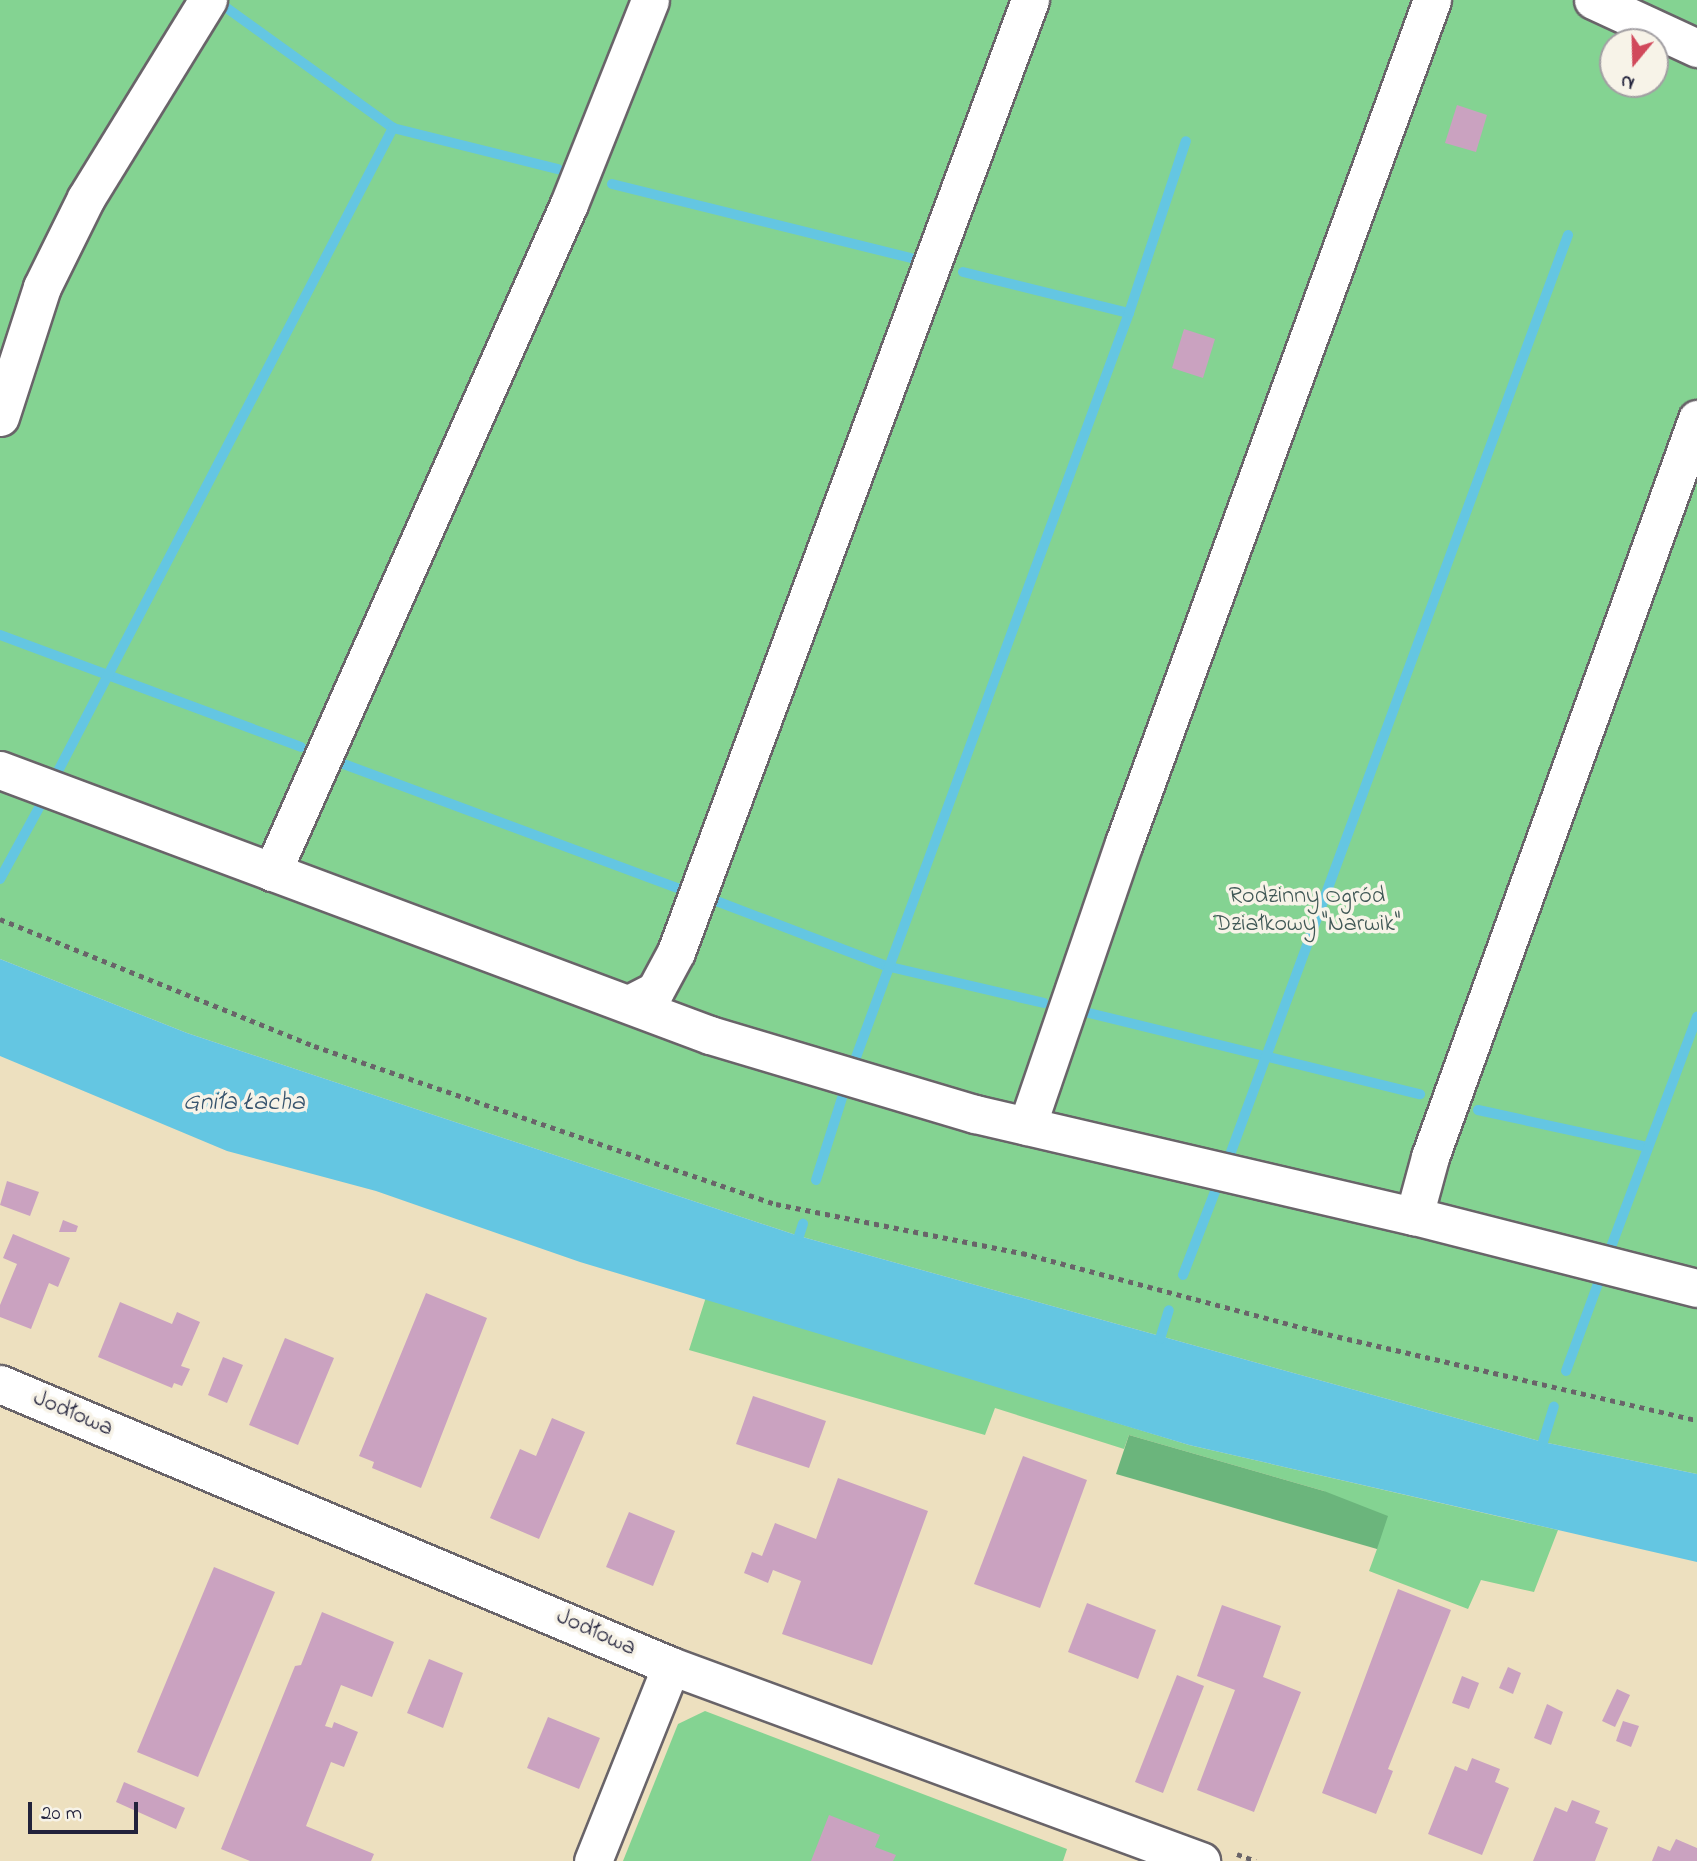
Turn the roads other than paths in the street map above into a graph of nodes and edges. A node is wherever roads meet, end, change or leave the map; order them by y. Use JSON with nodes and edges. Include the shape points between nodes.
{"nodes":[{"id":1,"x":208,"y":0,"type":"edge"},
{"id":2,"x":650,"y":0,"type":"edge"},
{"id":3,"x":1030,"y":0,"type":"edge"},
{"id":4,"x":1432,"y":0,"type":"edge"},
{"id":5,"x":1593,"y":0,"type":"edge"},
{"id":6,"x":1697,"y":48,"type":"edge"},
{"id":7,"x":0,"y":416,"type":"edge"},
{"id":8,"x":1697,"y":419,"type":"edge"},
{"id":9,"x":0,"y":770,"type":"edge"},
{"id":10,"x":272,"y":872,"type":"junction"},
{"id":11,"x":629,"y":1004,"type":"junction"},
{"id":12,"x":1027,"y":1126,"type":"junction"},
{"id":13,"x":1414,"y":1216,"type":"junction"},
{"id":14,"x":1697,"y":1288,"type":"edge"},
{"id":15,"x":0,"y":1384,"type":"edge"},
{"id":16,"x":671,"y":1667,"type":"junction"},
{"id":17,"x":593,"y":1861,"type":"edge"},
{"id":18,"x":1200,"y":1861,"type":"edge"}],
"edges":[{"from":1,"to":7,"type":"street","via":[[86,198],[42,287]]},
{"from":2,"to":10,"type":"street","via":[[569,204]]},
{"from":3,"to":11,"type":"street","via":[[676,952],[655,991]]},
{"from":4,"to":12,"type":"street","via":[[1124,843]]},
{"from":5,"to":6,"type":"street"},
{"from":8,"to":13,"type":"street","via":[[1430,1157]]},
{"from":9,"to":10,"type":"street"},
{"from":10,"to":11,"type":"street"},
{"from":11,"to":12,"type":"street","via":[[710,1035]]},
{"from":12,"to":13,"type":"street"},
{"from":13,"to":14,"type":"street"},
{"from":15,"to":16,"type":"street","name":"Jodłowa"},
{"from":16,"to":17,"type":"street"},
{"from":16,"to":18,"type":"street","name":"Jodłowa"}]}
